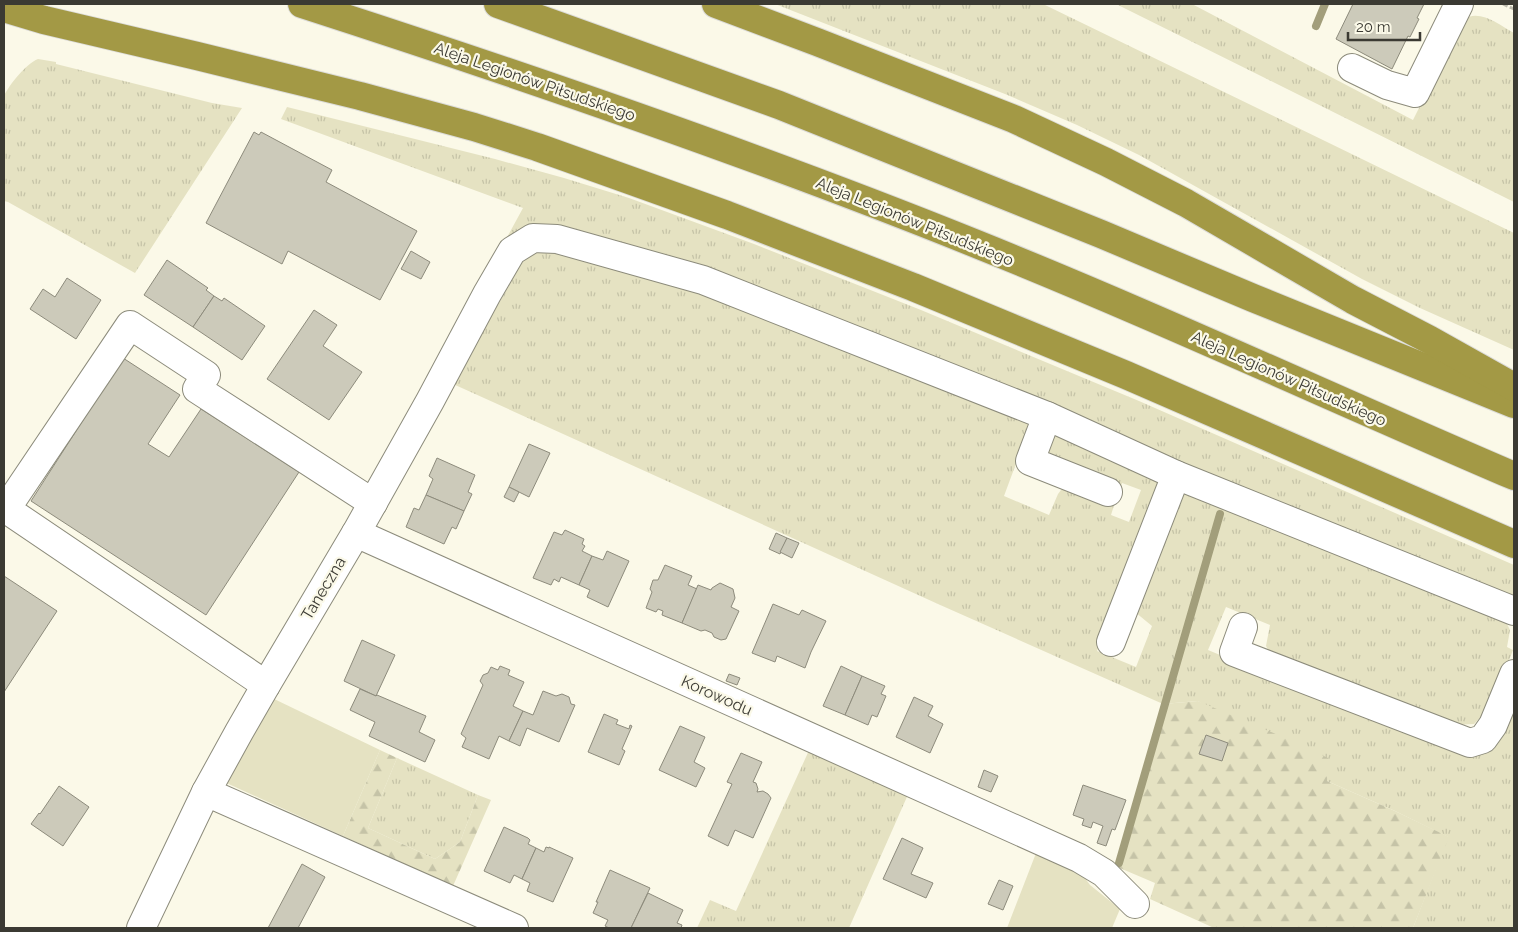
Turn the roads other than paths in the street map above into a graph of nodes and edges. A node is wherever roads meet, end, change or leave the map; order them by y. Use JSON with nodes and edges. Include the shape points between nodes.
{"nodes":[{"id":1,"x":302,"y":4,"type":"edge"},
{"id":2,"x":498,"y":4,"type":"edge"},
{"id":3,"x":716,"y":4,"type":"edge"},
{"id":4,"x":1459,"y":4,"type":"edge"},
{"id":5,"x":4,"y":8,"type":"edge"},
{"id":6,"x":1352,"y":68,"type":"dead end"},
{"id":7,"x":1514,"y":387,"type":"edge"},
{"id":8,"x":1514,"y":404,"type":"edge"},
{"id":9,"x":1047,"y":416,"type":"junction"},
{"id":10,"x":1176,"y":475,"type":"junction"},
{"id":11,"x":1514,"y":476,"type":"edge"},
{"id":12,"x":1108,"y":492,"type":"dead end"},
{"id":13,"x":373,"y":503,"type":"junction"},
{"id":14,"x":356,"y":533,"type":"junction"},
{"id":15,"x":1514,"y":544,"type":"edge"},
{"id":16,"x":1514,"y":611,"type":"edge"},
{"id":17,"x":1243,"y":627,"type":"dead end"},
{"id":18,"x":1112,"y":642,"type":"dead end"},
{"id":19,"x":1514,"y":674,"type":"edge"},
{"id":20,"x":266,"y":685,"type":"junction"},
{"id":21,"x":206,"y":792,"type":"junction"},
{"id":22,"x":1135,"y":904,"type":"dead end"},
{"id":23,"x":141,"y":928,"type":"edge"},
{"id":24,"x":514,"y":928,"type":"edge"}],
"edges":[{"from":1,"to":11,"type":"highway","name":"Aleja Legionów Piłsudskiego","via":[[647,120],[974,243]]},
{"from":2,"to":8,"type":"highway","via":[[779,106],[1102,234]]},
{"from":3,"to":7,"type":"highway","via":[[1014,119],[1106,162],[1186,203],[1353,300]]},
{"from":4,"to":6,"type":"street","via":[[1415,93],[1387,85]]},
{"from":5,"to":15,"type":"highway","via":[[360,96],[537,146],[913,287],[1126,375]]},
{"from":9,"to":10,"type":"street"},
{"from":9,"to":12,"type":"street","via":[[1030,461]]},
{"from":9,"to":13,"type":"street","name":"Taneczna","via":[[703,280],[557,239],[533,238],[512,251]]},
{"from":10,"to":16,"type":"street"},
{"from":10,"to":18,"type":"street"},
{"from":13,"to":14,"type":"street","name":"Taneczna"},
{"from":13,"to":20,"type":"street","via":[[196,389],[206,375],[130,325],[6,509]]},
{"from":14,"to":20,"type":"street","name":"Taneczna"},
{"from":14,"to":22,"type":"street","name":"Korowodu","via":[[1079,858],[1104,873]]},
{"from":17,"to":19,"type":"street","via":[[1234,652],[1470,743],[1483,738],[1493,725]]},
{"from":20,"to":21,"type":"street","name":"Taneczna"},
{"from":21,"to":23,"type":"street","name":"Taneczna"},
{"from":21,"to":24,"type":"street"}]}
